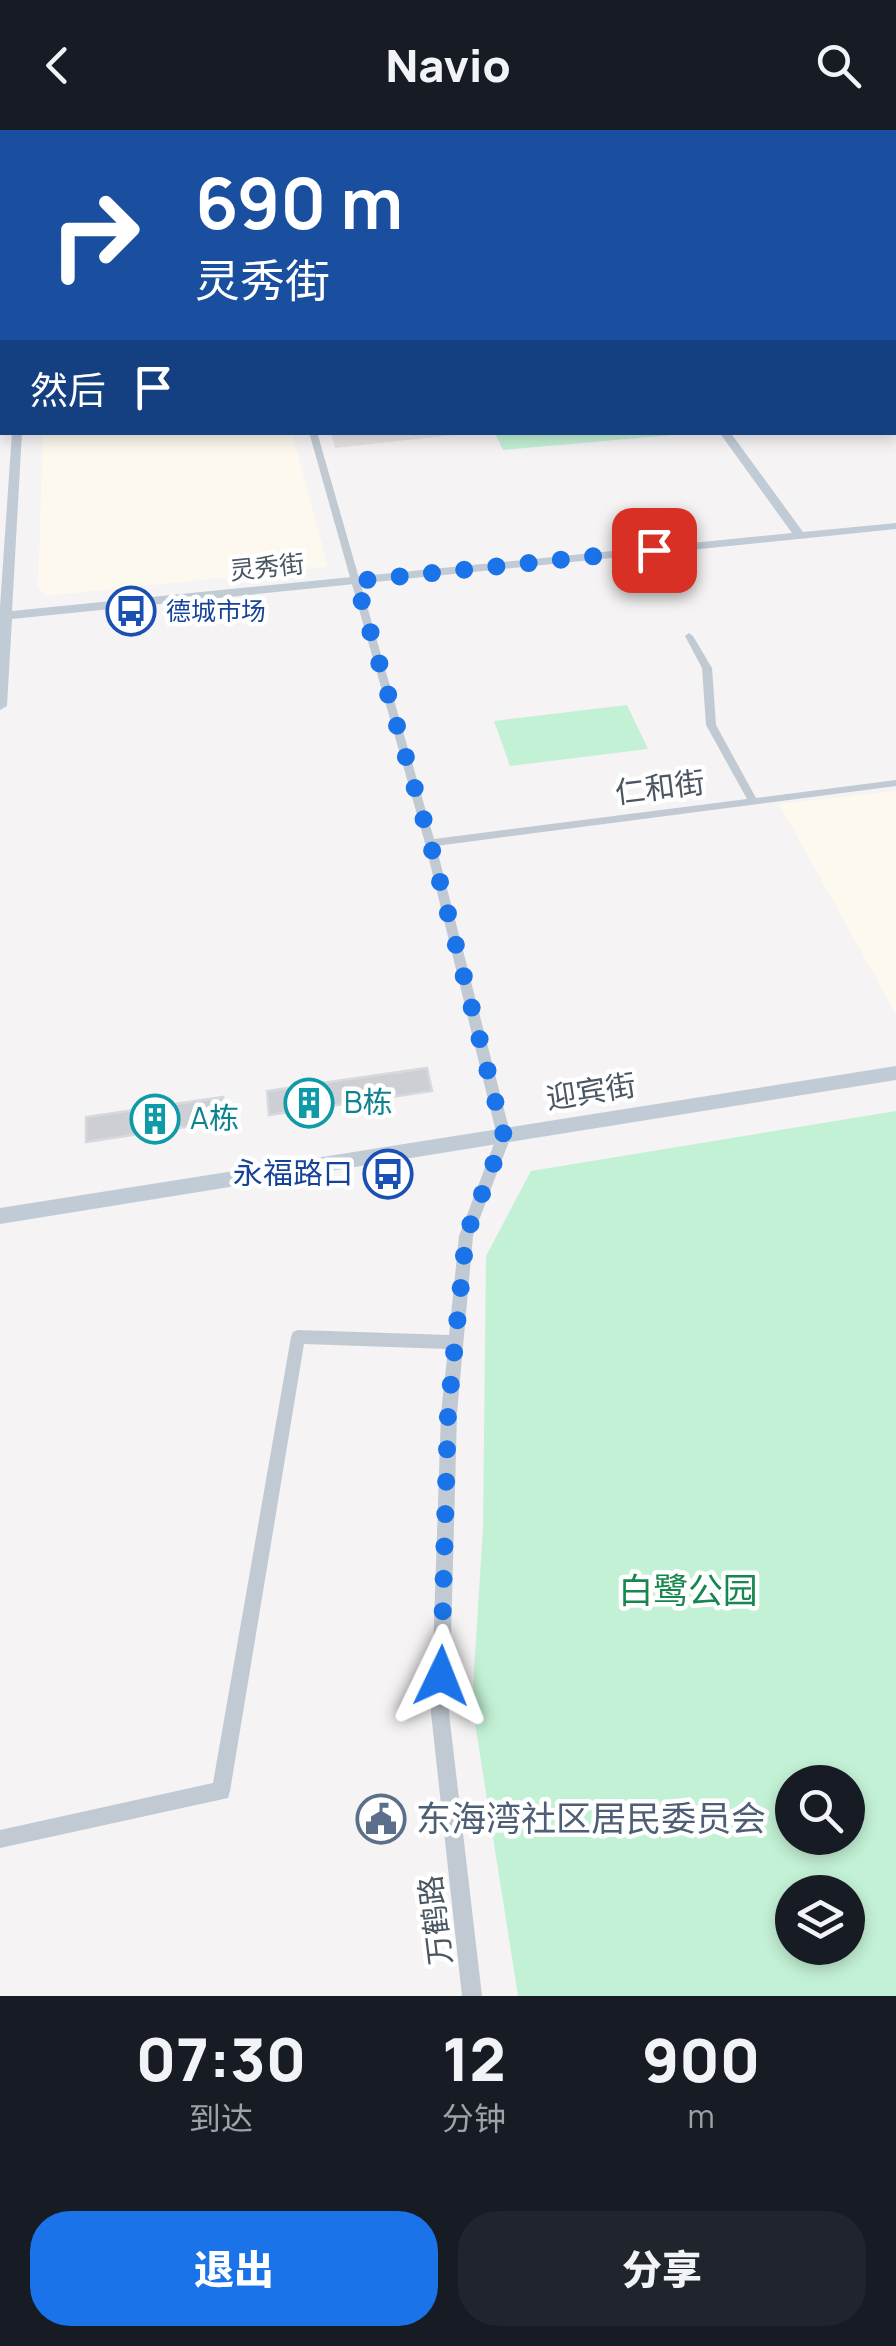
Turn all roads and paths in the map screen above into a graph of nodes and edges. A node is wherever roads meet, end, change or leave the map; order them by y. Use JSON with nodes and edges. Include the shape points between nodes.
{"nodes":[{"id":1,"x":16,"y":435,"type":"edge"},
{"id":2,"x":313,"y":435,"type":"edge"},
{"id":3,"x":726,"y":435,"type":"edge"},
{"id":4,"x":896,"y":526,"type":"edge"},
{"id":5,"x":800,"y":536,"type":"junction"},
{"id":6,"x":356,"y":581,"type":"junction"},
{"id":7,"x":3,"y":616,"type":"edge"},
{"id":8,"x":689,"y":636,"type":"dead end"},
{"id":9,"x":0,"y":706,"type":"edge"},
{"id":10,"x":896,"y":783,"type":"edge"},
{"id":11,"x":753,"y":801,"type":"junction"},
{"id":12,"x":430,"y":842,"type":"junction"},
{"id":13,"x":896,"y":1073,"type":"edge"},
{"id":14,"x":504,"y":1136,"type":"junction"},
{"id":15,"x":0,"y":1216,"type":"edge"},
{"id":16,"x":455,"y":1342,"type":"junction"},
{"id":17,"x":0,"y":1839,"type":"edge"},
{"id":18,"x":472,"y":1996,"type":"edge"}],
"edges":[{"from":1,"to":7,"type":"main road"},
{"from":2,"to":6,"type":"street"},
{"from":3,"to":5,"type":"main road"},
{"from":4,"to":5,"type":"main road","name":"灵秀街"},
{"from":5,"to":6,"type":"main road","name":"灵秀街"},
{"from":6,"to":7,"type":"main road","name":"灵秀街"},
{"from":6,"to":12,"type":"street"},
{"from":7,"to":9,"type":"main road"},
{"from":8,"to":11,"type":"street","via":[[708,668],[711,725]]},
{"from":10,"to":11,"type":"street","name":"仁和街"},
{"from":11,"to":12,"type":"street","name":"仁和街"},
{"from":12,"to":14,"type":"street"},
{"from":13,"to":14,"type":"main road","name":"迎宾街"},
{"from":14,"to":15,"type":"main road","name":"迎宾街"},
{"from":14,"to":16,"type":"street","name":"万鹤路","via":[[466,1236]]},
{"from":16,"to":17,"type":"street","via":[[298,1337],[221,1790]]},
{"from":16,"to":18,"type":"street","name":"万鹤路","via":[[440,1713]]}]}
